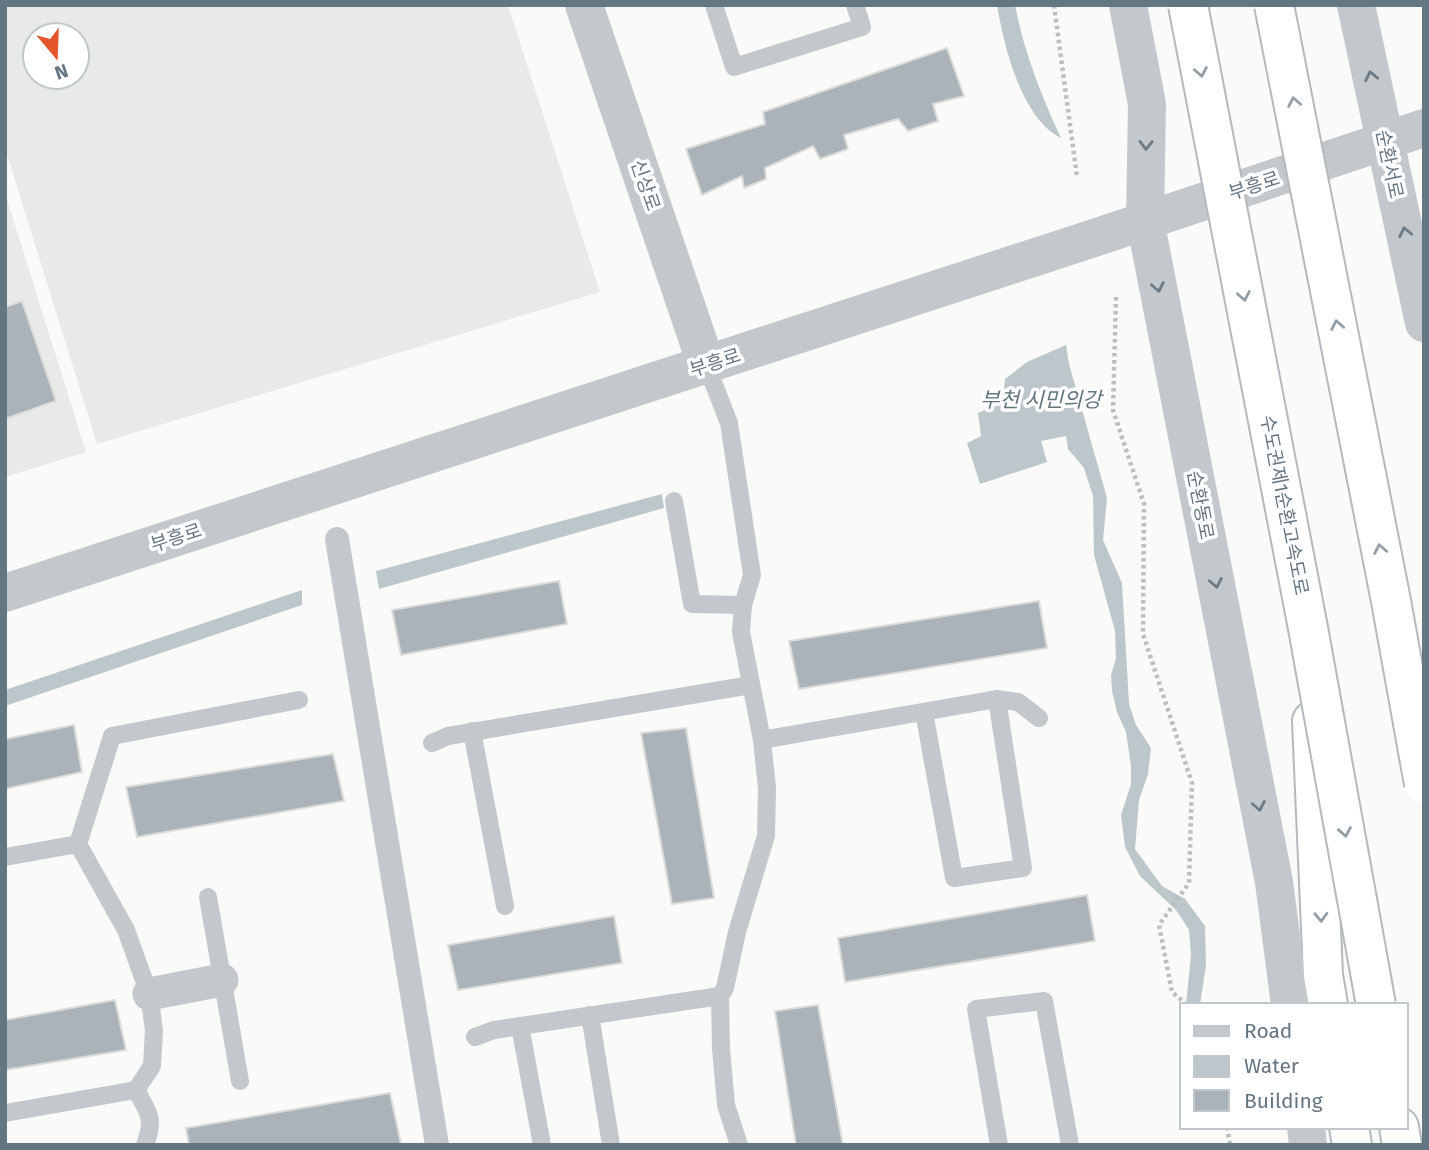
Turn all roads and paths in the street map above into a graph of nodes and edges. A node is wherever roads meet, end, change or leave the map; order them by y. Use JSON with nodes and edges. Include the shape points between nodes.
{"nodes":[{"id":1,"x":584,"y":5,"type":"edge"},
{"id":2,"x":714,"y":5,"type":"edge"},
{"id":3,"x":855,"y":5,"type":"edge"},
{"id":4,"x":1054,"y":5,"type":"edge"},
{"id":5,"x":1128,"y":5,"type":"edge"},
{"id":6,"x":1188,"y":5,"type":"edge"},
{"id":7,"x":1275,"y":5,"type":"edge"},
{"id":8,"x":1356,"y":5,"type":"edge"},
{"id":9,"x":1424,"y":128,"type":"edge"},
{"id":10,"x":1386,"y":142,"type":"junction"},
{"id":11,"x":1077,"y":177,"type":"dead end"},
{"id":12,"x":1145,"y":220,"type":"junction"},
{"id":13,"x":1116,"y":297,"type":"dead end"},
{"id":14,"x":1424,"y":323,"type":"edge"},
{"id":15,"x":706,"y":364,"type":"junction"},
{"id":16,"x":674,"y":501,"type":"dead end"},
{"id":17,"x":337,"y":539,"type":"dead end"},
{"id":18,"x":5,"y":593,"type":"edge"},
{"id":19,"x":1391,"y":601,"type":"junction"},
{"id":20,"x":743,"y":605,"type":"junction"},
{"id":21,"x":1308,"y":628,"type":"junction"},
{"id":22,"x":751,"y":685,"type":"junction"},
{"id":23,"x":997,"y":699,"type":"junction"},
{"id":24,"x":1424,"y":699,"type":"edge"},
{"id":25,"x":299,"y":700,"type":"dead end"},
{"id":26,"x":924,"y":712,"type":"junction"},
{"id":27,"x":1040,"y":718,"type":"dead end"},
{"id":28,"x":472,"y":731,"type":"junction"},
{"id":29,"x":762,"y":740,"type":"junction"},
{"id":30,"x":432,"y":743,"type":"dead end"},
{"id":31,"x":1424,"y":784,"type":"edge"},
{"id":32,"x":78,"y":845,"type":"junction"},
{"id":33,"x":5,"y":857,"type":"edge"},
{"id":34,"x":208,"y":897,"type":"dead end"},
{"id":35,"x":505,"y":906,"type":"dead end"},
{"id":36,"x":222,"y":981,"type":"junction"},
{"id":37,"x":149,"y":994,"type":"junction"},
{"id":38,"x":720,"y":996,"type":"junction"},
{"id":39,"x":1185,"y":1003,"type":"edge"},
{"id":40,"x":1290,"y":1003,"type":"edge"},
{"id":41,"x":1328,"y":1003,"type":"edge"},
{"id":42,"x":1376,"y":1003,"type":"edge"},
{"id":43,"x":590,"y":1016,"type":"junction"},
{"id":44,"x":520,"y":1026,"type":"junction"},
{"id":45,"x":475,"y":1037,"type":"dead end"},
{"id":46,"x":240,"y":1081,"type":"dead end"},
{"id":47,"x":136,"y":1090,"type":"junction"},
{"id":48,"x":5,"y":1113,"type":"edge"},
{"id":49,"x":145,"y":1145,"type":"edge"},
{"id":50,"x":437,"y":1145,"type":"edge"},
{"id":51,"x":542,"y":1145,"type":"edge"},
{"id":52,"x":611,"y":1145,"type":"edge"},
{"id":53,"x":739,"y":1145,"type":"edge"},
{"id":54,"x":999,"y":1145,"type":"edge"},
{"id":55,"x":1070,"y":1145,"type":"edge"}],
"edges":[{"from":1,"to":15,"type":"street","name":"신상로"},
{"from":2,"to":3,"type":"lane","via":[[734,67],[862,27]]},
{"from":4,"to":11,"type":"path"},
{"from":5,"to":12,"type":"street","name":"순환동로","one_way":true,"via":[[1146,104]]},
{"from":6,"to":21,"type":"highway","name":"수도권제1순환고속도로","one_way":true,"bridge":true},
{"from":19,"to":7,"type":"highway","one_way":true,"bridge":true},
{"from":10,"to":8,"type":"street","name":"순환서로","one_way":true},
{"from":9,"to":10,"type":"street","name":"부흥로"},
{"from":10,"to":12,"type":"street","name":"부흥로"},
{"from":14,"to":10,"type":"street","name":"순환서로","one_way":true},
{"from":12,"to":15,"type":"street","name":"부흥로"},
{"from":12,"to":40,"type":"street","name":"순환동로","one_way":true,"via":[[1274,881]]},
{"from":13,"to":39,"type":"path","via":[[1113,410],[1144,504],[1143,634],[1192,783],[1189,883],[1159,925],[1172,992]]},
{"from":15,"to":18,"type":"street","name":"부흥로"},
{"from":15,"to":20,"type":"lane","via":[[729,423],[751,575]]},
{"from":16,"to":20,"type":"lane","via":[[692,604]]},
{"from":17,"to":50,"type":"street"},
{"from":19,"to":24,"type":"highway","bridge":true},
{"from":19,"to":31,"type":"highway","bridge":true},
{"from":20,"to":22,"type":"lane","via":[[741,632]]},
{"from":21,"to":41,"type":"highway","one_way":true,"bridge":true},
{"from":21,"to":42,"type":"highway","name":"수도권제1순환고속도로","one_way":true,"bridge":true},
{"from":22,"to":28,"type":"lane"},
{"from":22,"to":29,"type":"lane"},
{"from":23,"to":26,"type":"lane"},
{"from":23,"to":26,"type":"lane","via":[[1023,867],[954,878]]},
{"from":23,"to":27,"type":"lane","via":[[1018,702]]},
{"from":25,"to":32,"type":"lane","via":[[112,736]]},
{"from":26,"to":29,"type":"lane"},
{"from":28,"to":30,"type":"lane"},
{"from":28,"to":35,"type":"lane"},
{"from":29,"to":38,"type":"lane","via":[[766,836]]},
{"from":32,"to":33,"type":"lane"},
{"from":32,"to":37,"type":"lane","via":[[126,930]]},
{"from":34,"to":36,"type":"lane"},
{"from":36,"to":37,"type":"street"},
{"from":36,"to":46,"type":"lane"},
{"from":37,"to":47,"type":"lane","via":[[152,1066]]},
{"from":38,"to":43,"type":"lane"},
{"from":38,"to":53,"type":"lane","via":[[726,1105]]},
{"from":43,"to":44,"type":"lane"},
{"from":43,"to":52,"type":"lane"},
{"from":44,"to":45,"type":"lane"},
{"from":44,"to":51,"type":"lane"},
{"from":47,"to":48,"type":"lane"},
{"from":47,"to":49,"type":"lane","via":[[148,1110],[151,1129]]},
{"from":54,"to":55,"type":"lane","via":[[976,1009],[1044,1001]]}]}
